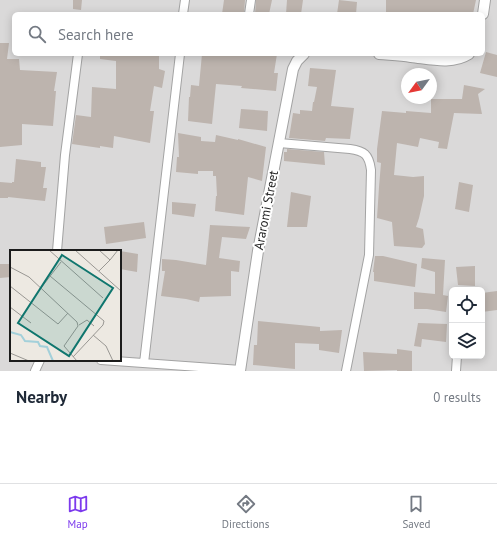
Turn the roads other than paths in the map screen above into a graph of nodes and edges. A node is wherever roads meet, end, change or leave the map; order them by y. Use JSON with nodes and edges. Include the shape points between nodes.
{"nodes":[{"id":1,"x":186,"y":0,"type":"edge"},
{"id":2,"x":251,"y":0,"type":"edge"},
{"id":3,"x":485,"y":0,"type":"edge"},
{"id":4,"x":183,"y":12,"type":"edge"},
{"id":5,"x":249,"y":12,"type":"edge"},
{"id":6,"x":483,"y":12,"type":"edge"},
{"id":7,"x":78,"y":56,"type":"edge"},
{"id":8,"x":180,"y":56,"type":"edge"},
{"id":9,"x":302,"y":56,"type":"edge"},
{"id":10,"x":401,"y":56,"type":"edge"},
{"id":11,"x":465,"y":56,"type":"edge"},
{"id":12,"x":279,"y":143,"type":"junction"},
{"id":13,"x":57,"y":250,"type":"edge"},
{"id":14,"x":457,"y":359,"type":"edge"},
{"id":15,"x":40,"y":361,"type":"edge"},
{"id":16,"x":115,"y":361,"type":"edge"},
{"id":17,"x":144,"y":363,"type":"junction"},
{"id":18,"x":35,"y":371,"type":"edge"},
{"id":19,"x":241,"y":371,"type":"edge"},
{"id":20,"x":346,"y":371,"type":"edge"},
{"id":21,"x":456,"y":371,"type":"edge"}],
"edges":[{"from":1,"to":4,"type":"street"},
{"from":2,"to":5,"type":"street"},
{"from":3,"to":6,"type":"street"},
{"from":7,"to":13,"type":"street","via":[[65,155]]},
{"from":8,"to":17,"type":"street"},
{"from":9,"to":12,"type":"street","name":"Araromi Street","via":[[293,69]]},
{"from":10,"to":11,"type":"street","via":[[438,60],[456,60]]},
{"from":12,"to":19,"type":"street","name":"Araromi Street","via":[[258,251]]},
{"from":12,"to":20,"type":"street","via":[[350,149],[359,151],[370,163],[369,255]]},
{"from":14,"to":21,"type":"street"},
{"from":15,"to":18,"type":"street"},
{"from":16,"to":17,"type":"street"},
{"from":17,"to":19,"type":"street"}]}
